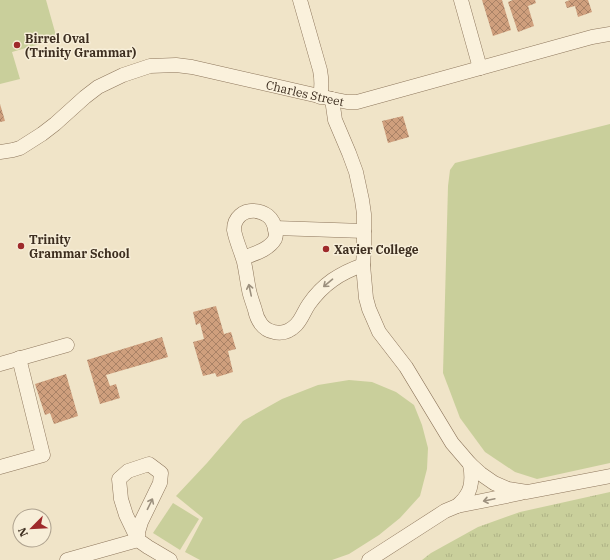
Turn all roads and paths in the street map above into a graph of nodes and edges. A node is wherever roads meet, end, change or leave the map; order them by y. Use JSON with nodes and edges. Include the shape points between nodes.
{"nodes":[{"id":1,"x":300,"y":0,"type":"edge"},
{"id":2,"x":461,"y":0,"type":"edge"},
{"id":3,"x":610,"y":28,"type":"edge"},
{"id":4,"x":610,"y":34,"type":"edge"},
{"id":5,"x":592,"y":37,"type":"junction"},
{"id":6,"x":480,"y":68,"type":"junction"},
{"id":7,"x":326,"y":98,"type":"junction"},
{"id":8,"x":33,"y":139,"type":"junction"},
{"id":9,"x":0,"y":142,"type":"edge"},
{"id":10,"x":0,"y":152,"type":"edge"},
{"id":11,"x":275,"y":228,"type":"junction"},
{"id":12,"x":364,"y":230,"type":"junction"},
{"id":13,"x":243,"y":258,"type":"junction"},
{"id":14,"x":363,"y":265,"type":"junction"},
{"id":15,"x":67,"y":345,"type":"dead end"},
{"id":16,"x":19,"y":358,"type":"junction"},
{"id":17,"x":0,"y":364,"type":"edge"},
{"id":18,"x":470,"y":464,"type":"junction"},
{"id":19,"x":0,"y":468,"type":"edge"},
{"id":20,"x":610,"y":476,"type":"edge"},
{"id":21,"x":527,"y":492,"type":"junction"},
{"id":22,"x":457,"y":506,"type":"junction"},
{"id":23,"x":133,"y":542,"type":"junction"},
{"id":24,"x":67,"y":560,"type":"edge"},
{"id":25,"x":170,"y":560,"type":"edge"},
{"id":26,"x":369,"y":560,"type":"edge"}],
"edges":[{"from":1,"to":7,"type":"street"},
{"from":2,"to":6,"type":"street"},
{"from":3,"to":5,"type":"street","name":"Charles Street"},
{"from":4,"to":5,"type":"street","name":"Charles Street"},
{"from":5,"to":6,"type":"street","name":"Charles Street"},
{"from":6,"to":7,"type":"street","name":"Charles Street","via":[[357,102]]},
{"from":7,"to":8,"type":"street","name":"Charles Street","via":[[192,67],[150,66],[122,75],[98,87],[55,124]]},
{"from":7,"to":12,"type":"street","via":[[349,153],[359,186]]},
{"from":8,"to":9,"type":"street","name":"Charles Street"},
{"from":8,"to":10,"type":"street","name":"Charles Street","via":[[20,148]]},
{"from":11,"to":12,"type":"street"},
{"from":11,"to":13,"type":"street","via":[[276,236],[268,246]]},
{"from":11,"to":13,"type":"street","via":[[271,218],[259,211],[247,212],[238,217],[234,230]]},
{"from":12,"to":14,"type":"street"},
{"from":14,"to":13,"type":"street","one_way":true,"via":[[336,277],[316,295],[296,325],[288,331],[278,333],[265,328],[258,320]]},
{"from":14,"to":18,"type":"street","via":[[366,298],[379,332],[406,367],[452,443]]},
{"from":15,"to":16,"type":"street"},
{"from":16,"to":17,"type":"street"},
{"from":16,"to":19,"type":"street","via":[[43,456]]},
{"from":18,"to":21,"type":"street","via":[[494,483]]},
{"from":18,"to":22,"type":"street","via":[[470,488],[466,497]]},
{"from":20,"to":21,"type":"street"},
{"from":21,"to":22,"type":"street","one_way":true},
{"from":22,"to":26,"type":"street"},
{"from":23,"to":23,"type":"street","one_way":true,"via":[[160,483],[161,473],[149,464],[128,471],[119,479],[121,499]]},
{"from":23,"to":24,"type":"street"},
{"from":23,"to":25,"type":"street","via":[[148,547]]}]}
